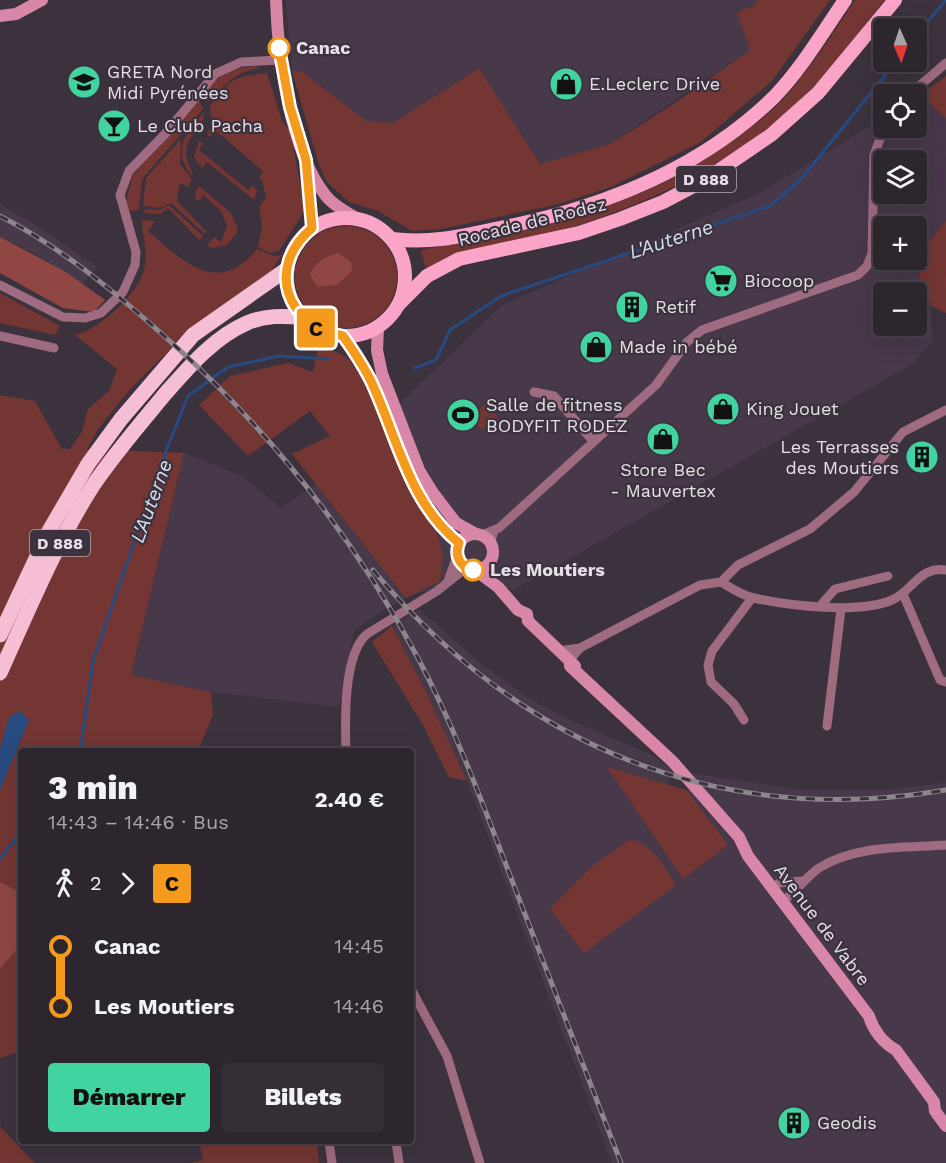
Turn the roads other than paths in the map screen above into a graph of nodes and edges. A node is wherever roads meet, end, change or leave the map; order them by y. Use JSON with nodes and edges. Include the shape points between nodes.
{"nodes":[{"id":1,"x":25,"y":0,"type":"edge"},
{"id":2,"x":42,"y":0,"type":"edge"},
{"id":3,"x":276,"y":0,"type":"edge"},
{"id":4,"x":844,"y":0,"type":"edge"},
{"id":5,"x":895,"y":0,"type":"edge"},
{"id":6,"x":0,"y":15,"type":"edge"},
{"id":7,"x":280,"y":60,"type":"junction"},
{"id":8,"x":946,"y":63,"type":"edge"},
{"id":9,"x":922,"y":84,"type":"edge"},
{"id":10,"x":880,"y":138,"type":"edge"},
{"id":11,"x":306,"y":160,"type":"junction"},
{"id":12,"x":356,"y":218,"type":"junction"},
{"id":13,"x":312,"y":228,"type":"junction"},
{"id":14,"x":392,"y":239,"type":"junction"},
{"id":15,"x":286,"y":269,"type":"junction"},
{"id":16,"x":0,"y":285,"type":"edge"},
{"id":17,"x":399,"y":304,"type":"junction"},
{"id":18,"x":302,"y":317,"type":"junction"},
{"id":19,"x":378,"y":327,"type":"junction"},
{"id":20,"x":0,"y":336,"type":"edge"},
{"id":21,"x":343,"y":336,"type":"junction"},
{"id":22,"x":54,"y":348,"type":"dead end"},
{"id":23,"x":534,"y":392,"type":"dead end"},
{"id":24,"x":946,"y":411,"type":"edge"},
{"id":25,"x":593,"y":441,"type":"junction"},
{"id":26,"x":486,"y":536,"type":"junction"},
{"id":27,"x":458,"y":549,"type":"junction"},
{"id":28,"x":490,"y":562,"type":"junction"},
{"id":29,"x":470,"y":569,"type":"junction"},
{"id":30,"x":946,"y":570,"type":"edge"},
{"id":31,"x":888,"y":576,"type":"dead end"},
{"id":32,"x":448,"y":581,"type":"junction"},
{"id":33,"x":721,"y":582,"type":"junction"},
{"id":34,"x":498,"y":587,"type":"junction"},
{"id":35,"x":903,"y":594,"type":"junction"},
{"id":36,"x":752,"y":598,"type":"junction"},
{"id":37,"x":15,"y":602,"type":"junction"},
{"id":38,"x":821,"y":605,"type":"junction"},
{"id":39,"x":840,"y":609,"type":"junction"},
{"id":40,"x":0,"y":621,"type":"edge"},
{"id":41,"x":0,"y":635,"type":"edge"},
{"id":42,"x":580,"y":648,"type":"junction"},
{"id":43,"x":558,"y":651,"type":"junction"},
{"id":44,"x":572,"y":665,"type":"junction"},
{"id":45,"x":0,"y":672,"type":"edge"},
{"id":46,"x":946,"y":682,"type":"edge"},
{"id":47,"x":744,"y":720,"type":"dead end"},
{"id":48,"x":827,"y":726,"type":"dead end"},
{"id":49,"x":346,"y":748,"type":"edge"},
{"id":50,"x":946,"y":845,"type":"edge"},
{"id":51,"x":802,"y":881,"type":"junction"},
{"id":52,"x":771,"y":888,"type":"junction"},
{"id":53,"x":782,"y":902,"type":"junction"},
{"id":54,"x":414,"y":1000,"type":"edge"},
{"id":55,"x":934,"y":1102,"type":"junction"},
{"id":56,"x":946,"y":1109,"type":"edge"},
{"id":57,"x":946,"y":1126,"type":"edge"},
{"id":58,"x":329,"y":1144,"type":"edge"},
{"id":59,"x":396,"y":1144,"type":"edge"},
{"id":60,"x":332,"y":1163,"type":"edge"},
{"id":61,"x":399,"y":1163,"type":"edge"},
{"id":62,"x":480,"y":1163,"type":"edge"}],
"edges":[{"from":1,"to":6,"type":"main road"},
{"from":2,"to":6,"type":"main road","via":[[16,14]]},
{"from":3,"to":7,"type":"main road"},
{"from":4,"to":14,"type":"main road","name":"Rocade de Rodez","number":"D 888","via":[[792,78],[726,136],[678,167],[608,199],[543,219],[439,241]]},
{"from":5,"to":17,"type":"main road","name":"Rocade de Rodez","number":"D 888","via":[[818,93],[771,135],[705,180],[663,202],[579,233],[459,259],[427,276]]},
{"from":7,"to":11,"type":"main road"},
{"from":7,"to":16,"type":"street","via":[[241,62],[215,74],[129,171],[120,195],[136,252],[135,265],[123,292],[101,313],[85,318],[63,317]]},
{"from":8,"to":9,"type":"street"},
{"from":10,"to":25,"type":"street","via":[[874,155],[872,253],[867,266],[858,275],[702,330],[687,342],[656,385]]},
{"from":11,"to":12,"type":"main road","via":[[326,196]]},
{"from":11,"to":13,"type":"main road"},
{"from":12,"to":13,"type":"main road","via":[[325,221]]},
{"from":12,"to":14,"type":"main road","via":[[369,222]]},
{"from":13,"to":15,"type":"main road","via":[[295,246]]},
{"from":14,"to":17,"type":"main road","via":[[405,270],[405,288]]},
{"from":15,"to":18,"type":"main road","via":[[290,299]]},
{"from":15,"to":37,"type":"highway","number":"D 888","via":[[194,335],[121,419],[88,464],[49,531]]},
{"from":17,"to":19,"type":"main road"},
{"from":18,"to":21,"type":"main road","via":[[326,333]]},
{"from":18,"to":45,"type":"highway","number":"D 888","via":[[261,319],[230,332],[179,378],[95,484],[63,537]]},
{"from":19,"to":21,"type":"main road"},
{"from":19,"to":26,"type":"main road","via":[[382,374],[419,470],[456,523]]},
{"from":20,"to":22,"type":"street"},
{"from":21,"to":27,"type":"main road","via":[[370,380],[401,459],[425,503]]},
{"from":23,"to":25,"type":"street","via":[[554,396]]},
{"from":24,"to":33,"type":"street","via":[[903,432],[854,492],[810,529],[738,565]]},
{"from":25,"to":26,"type":"street"},
{"from":26,"to":27,"type":"main road","via":[[466,536]]},
{"from":26,"to":28,"type":"main road","via":[[493,552]]},
{"from":27,"to":29,"type":"main road"},
{"from":27,"to":32,"type":"street"},
{"from":28,"to":29,"type":"main road"},
{"from":28,"to":34,"type":"main road","name":"Avenue de Vabre"},
{"from":29,"to":32,"type":"street"},
{"from":29,"to":34,"type":"main road","name":"Avenue de Vabre"},
{"from":30,"to":35,"type":"street","via":[[927,571]]},
{"from":31,"to":38,"type":"street","via":[[835,589]]},
{"from":32,"to":49,"type":"street","via":[[367,634],[358,644],[350,671]]},
{"from":33,"to":36,"type":"street"},
{"from":33,"to":42,"type":"street","via":[[700,585]]},
{"from":34,"to":43,"type":"main road","name":"Avenue de Vabre"},
{"from":35,"to":39,"type":"street","via":[[890,601]]},
{"from":35,"to":46,"type":"street","via":[[940,680]]},
{"from":36,"to":38,"type":"street"},
{"from":36,"to":47,"type":"street","via":[[712,651],[708,665],[711,682]]},
{"from":37,"to":40,"type":"highway"},
{"from":37,"to":41,"type":"highway","number":"D 888"},
{"from":38,"to":39,"type":"street"},
{"from":39,"to":48,"type":"street"},
{"from":42,"to":43,"type":"street"},
{"from":42,"to":44,"type":"street"},
{"from":43,"to":44,"type":"main road","name":"Avenue de Vabre"},
{"from":44,"to":52,"type":"main road","name":"Avenue de Vabre","via":[[673,762]]},
{"from":50,"to":51,"type":"street","via":[[841,857]]},
{"from":51,"to":52,"type":"street","via":[[779,883]]},
{"from":51,"to":53,"type":"street","via":[[795,894]]},
{"from":52,"to":53,"type":"main road","name":"Avenue de Vabre"},
{"from":53,"to":55,"type":"main road","name":"Avenue de Vabre","via":[[869,1016],[877,1019],[894,1040],[896,1050]]},
{"from":54,"to":62,"type":"street","via":[[447,1056]]},
{"from":55,"to":56,"type":"main road","name":"Avenue de Vabre"},
{"from":55,"to":57,"type":"main road","name":"Avenue de Vabre","via":[[935,1111]]},
{"from":58,"to":60,"type":"street"},
{"from":59,"to":61,"type":"street"}]}
